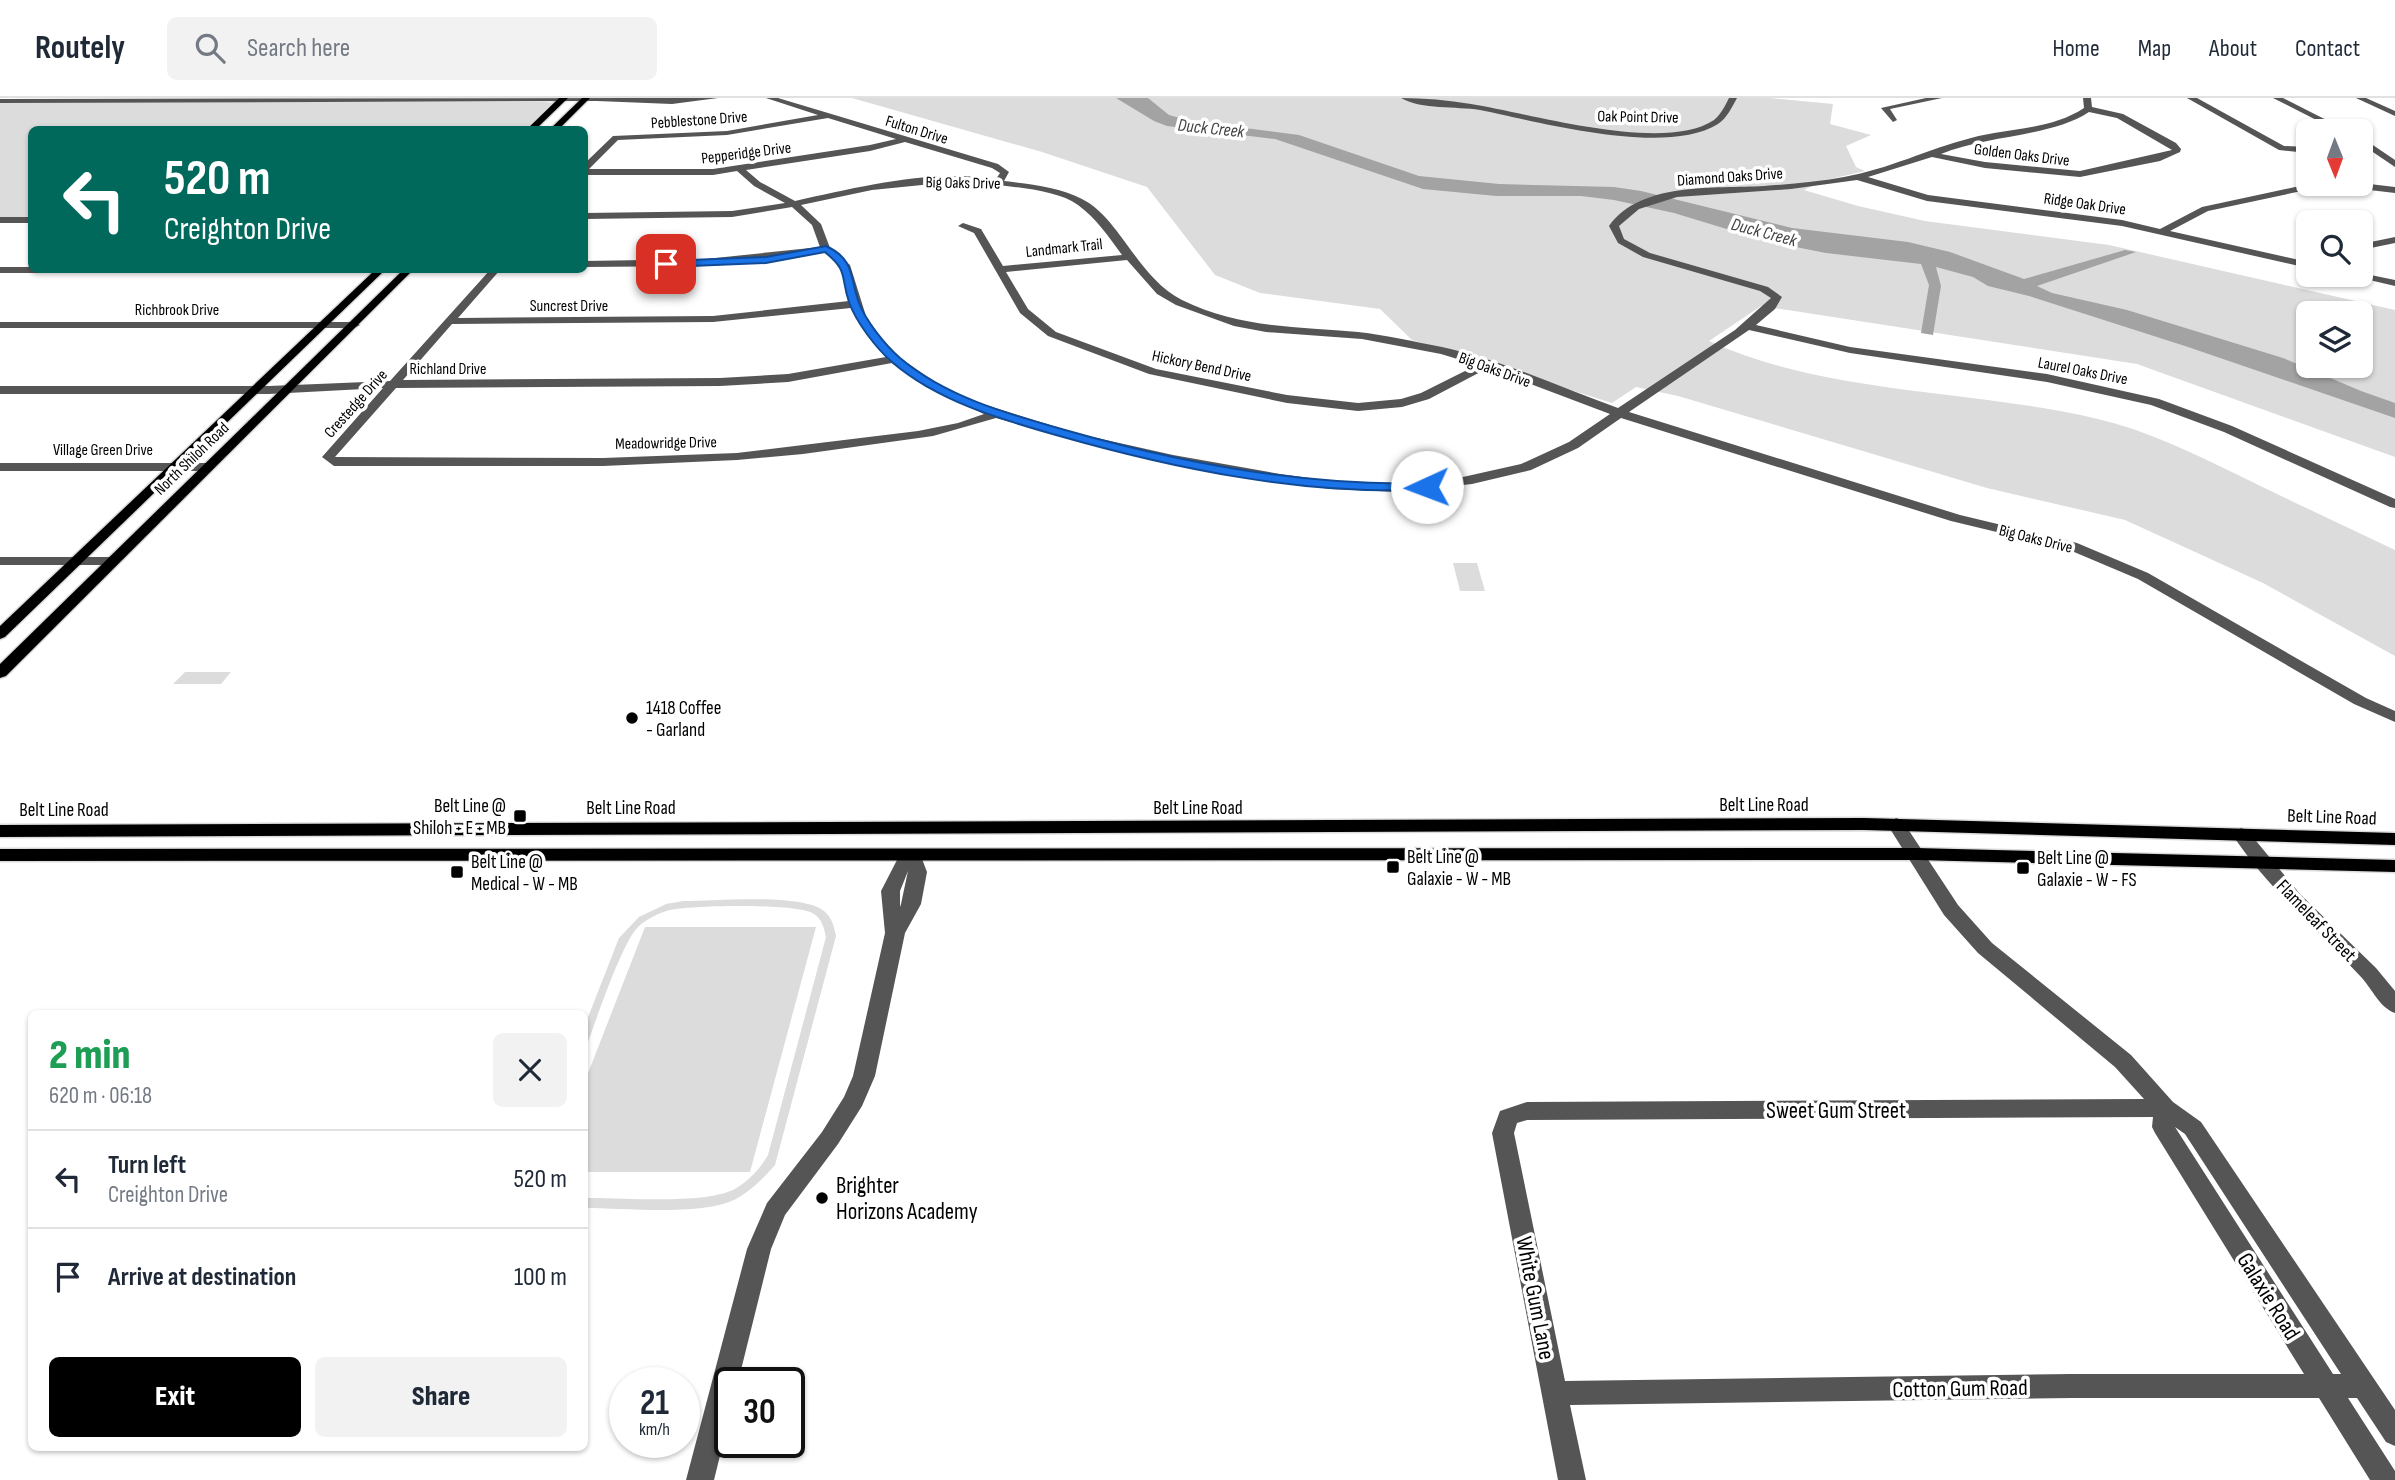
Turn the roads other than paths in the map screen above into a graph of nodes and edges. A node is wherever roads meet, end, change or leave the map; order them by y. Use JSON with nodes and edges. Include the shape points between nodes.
{"nodes":[{"id":1,"x":715,"y":98,"type":"edge"},
{"id":2,"x":770,"y":98,"type":"edge"},
{"id":3,"x":1405,"y":98,"type":"edge"},
{"id":4,"x":1733,"y":98,"type":"edge"},
{"id":5,"x":1877,"y":98,"type":"edge"},
{"id":6,"x":1938,"y":98,"type":"edge"},
{"id":7,"x":2087,"y":98,"type":"edge"},
{"id":8,"x":2190,"y":98,"type":"edge"},
{"id":9,"x":2277,"y":98,"type":"edge"},
{"id":10,"x":2360,"y":98,"type":"edge"},
{"id":11,"x":205,"y":99,"type":"edge"},
{"id":12,"x":301,"y":99,"type":"edge"},
{"id":13,"x":564,"y":99,"type":"edge"},
{"id":14,"x":586,"y":99,"type":"edge"},
{"id":15,"x":0,"y":101,"type":"edge"},
{"id":16,"x":1895,"y":105,"type":"junction"},
{"id":17,"x":2088,"y":109,"type":"junction"},
{"id":18,"x":2395,"y":114,"type":"edge"},
{"id":19,"x":827,"y":116,"type":"junction"},
{"id":20,"x":2320,"y":119,"type":"edge"},
{"id":21,"x":1893,"y":120,"type":"dead end"},
{"id":22,"x":534,"y":126,"type":"edge"},
{"id":23,"x":557,"y":126,"type":"edge"},
{"id":24,"x":905,"y":139,"type":"junction"},
{"id":25,"x":2373,"y":148,"type":"edge"},
{"id":26,"x":2296,"y":149,"type":"edge"},
{"id":27,"x":2373,"y":152,"type":"edge"},
{"id":28,"x":2379,"y":152,"type":"junction"},
{"id":29,"x":1928,"y":154,"type":"junction"},
{"id":30,"x":2395,"y":164,"type":"edge"},
{"id":31,"x":740,"y":169,"type":"junction"},
{"id":32,"x":588,"y":170,"type":"edge"},
{"id":33,"x":588,"y":172,"type":"edge"},
{"id":34,"x":1857,"y":177,"type":"junction"},
{"id":35,"x":999,"y":182,"type":"junction"},
{"id":36,"x":2395,"y":190,"type":"edge"},
{"id":37,"x":792,"y":205,"type":"junction"},
{"id":38,"x":588,"y":216,"type":"edge"},
{"id":39,"x":0,"y":220,"type":"edge"},
{"id":40,"x":28,"y":220,"type":"edge"},
{"id":41,"x":963,"y":226,"type":"dead end"},
{"id":42,"x":2161,"y":232,"type":"junction"},
{"id":43,"x":2395,"y":240,"type":"edge"},
{"id":44,"x":2373,"y":245,"type":"edge"},
{"id":45,"x":826,"y":249,"type":"junction"},
{"id":46,"x":1129,"y":257,"type":"junction"},
{"id":47,"x":2296,"y":262,"type":"edge"},
{"id":48,"x":588,"y":264,"type":"edge"},
{"id":49,"x":1001,"y":269,"type":"junction"},
{"id":50,"x":0,"y":270,"type":"edge"},
{"id":51,"x":28,"y":270,"type":"edge"},
{"id":52,"x":377,"y":273,"type":"edge"},
{"id":53,"x":405,"y":273,"type":"edge"},
{"id":54,"x":492,"y":273,"type":"edge"},
{"id":55,"x":2373,"y":279,"type":"edge"},
{"id":56,"x":2395,"y":284,"type":"edge"},
{"id":57,"x":855,"y":304,"type":"junction"},
{"id":58,"x":450,"y":321,"type":"junction"},
{"id":59,"x":0,"y":325,"type":"edge"},
{"id":60,"x":323,"y":325,"type":"junction"},
{"id":61,"x":354,"y":325,"type":"junction"},
{"id":62,"x":1748,"y":326,"type":"junction"},
{"id":63,"x":895,"y":359,"type":"junction"},
{"id":64,"x":1487,"y":364,"type":"junction"},
{"id":65,"x":393,"y":384,"type":"junction"},
{"id":66,"x":0,"y":390,"type":"edge"},
{"id":67,"x":255,"y":390,"type":"junction"},
{"id":68,"x":288,"y":390,"type":"junction"},
{"id":69,"x":1619,"y":413,"type":"junction"},
{"id":70,"x":994,"y":414,"type":"junction"},
{"id":71,"x":334,"y":461,"type":"joint"},
{"id":72,"x":0,"y":467,"type":"edge"},
{"id":73,"x":171,"y":467,"type":"junction"},
{"id":74,"x":207,"y":467,"type":"junction"},
{"id":75,"x":2395,"y":504,"type":"edge"},
{"id":76,"x":0,"y":561,"type":"edge"},
{"id":77,"x":76,"y":561,"type":"junction"},
{"id":78,"x":112,"y":561,"type":"junction"},
{"id":79,"x":0,"y":634,"type":"edge"},
{"id":80,"x":0,"y":673,"type":"edge"},
{"id":81,"x":2395,"y":718,"type":"edge"},
{"id":82,"x":1896,"y":824,"type":"junction"},
{"id":83,"x":372,"y":828,"type":"junction"},
{"id":84,"x":937,"y":828,"type":"junction"},
{"id":85,"x":1273,"y":828,"type":"junction"},
{"id":86,"x":0,"y":831,"type":"edge"},
{"id":87,"x":2241,"y":834,"type":"junction"},
{"id":88,"x":2395,"y":839,"type":"edge"},
{"id":89,"x":364,"y":853,"type":"junction"},
{"id":90,"x":1916,"y":854,"type":"junction"},
{"id":91,"x":0,"y":855,"type":"edge"},
{"id":92,"x":912,"y":855,"type":"junction"},
{"id":93,"x":1276,"y":855,"type":"junction"},
{"id":94,"x":2263,"y":862,"type":"junction"},
{"id":95,"x":2395,"y":866,"type":"edge"},
{"id":96,"x":2395,"y":1005,"type":"edge"},
{"id":97,"x":2165,"y":1108,"type":"junction"},
{"id":98,"x":1508,"y":1117,"type":"joint"},
{"id":99,"x":2326,"y":1386,"type":"junction"},
{"id":100,"x":2365,"y":1387,"type":"junction"},
{"id":101,"x":1555,"y":1393,"type":"junction"},
{"id":102,"x":2395,"y":1433,"type":"edge"},
{"id":103,"x":700,"y":1480,"type":"edge"},
{"id":104,"x":1572,"y":1480,"type":"edge"},
{"id":105,"x":2385,"y":1480,"type":"edge"}],
"edges":[{"from":1,"to":14,"type":"street","via":[[672,102]]},
{"from":2,"to":19,"type":"street","name":"Fulton Drive"},
{"from":3,"to":4,"type":"street","name":"Oak Point Drive","via":[[1587,129],[1648,134],[1713,123]]},
{"from":5,"to":16,"type":"street"},
{"from":6,"to":16,"type":"street"},
{"from":7,"to":17,"type":"street"},
{"from":8,"to":26,"type":"street","via":[[2283,148]]},
{"from":9,"to":20,"type":"street"},
{"from":10,"to":18,"type":"street"},
{"from":11,"to":12,"type":"street"},
{"from":11,"to":15,"type":"street"},
{"from":12,"to":13,"type":"street"},
{"from":13,"to":14,"type":"street"},
{"from":13,"to":22,"type":"main road"},
{"from":14,"to":23,"type":"main road"},
{"from":16,"to":21,"type":"street","via":[[1885,108]]},
{"from":17,"to":29,"type":"street","name":"Diamond Oaks Drive","via":[[2074,119],[1976,138]]},
{"from":17,"to":29,"type":"street","name":"Golden Oaks Drive","via":[[2128,120],[2173,145],[2176,152],[2080,174],[1999,167]]},
{"from":19,"to":24,"type":"street","name":"Fulton Drive"},
{"from":19,"to":32,"type":"street","name":"Pebblestone Drive","via":[[727,133],[617,138]]},
{"from":24,"to":31,"type":"street","name":"Pepperidge Drive"},
{"from":24,"to":35,"type":"street","name":"Fulton Drive","via":[[1002,169],[1005,172]]},
{"from":25,"to":28,"type":"street"},
{"from":27,"to":28,"type":"street"},
{"from":28,"to":30,"type":"street"},
{"from":29,"to":34,"type":"street","name":"Diamond Oaks Drive"},
{"from":31,"to":33,"type":"street","name":"Pepperidge Drive"},
{"from":31,"to":37,"type":"street","name":"Diamond Oaks Drive","via":[[761,188]]},
{"from":34,"to":42,"type":"street","name":"Ridge Oak Drive","via":[[1927,198],[2092,218]]},
{"from":34,"to":62,"type":"street","name":"Diamond Oaks Drive","via":[[1818,185],[1670,196],[1621,217],[1614,226],[1619,240],[1649,256],[1764,289],[1777,297]]},
{"from":35,"to":37,"type":"street","name":"Big Oaks Drive","via":[[911,182]]},
{"from":35,"to":46,"type":"street","name":"Big Oaks Drive","via":[[1079,201],[1097,215]]},
{"from":36,"to":42,"type":"street","via":[[2311,186],[2205,209]]},
{"from":37,"to":38,"type":"street","name":"Big Oaks Drive","via":[[713,215]]},
{"from":37,"to":45,"type":"street","name":"Diamond Oaks Drive","via":[[815,222]]},
{"from":39,"to":40,"type":"street"},
{"from":41,"to":49,"type":"street","name":"Hickory Bend Drive","via":[[978,231]]},
{"from":42,"to":47,"type":"street","name":"Ridge Oak Drive"},
{"from":43,"to":44,"type":"street"},
{"from":45,"to":48,"type":"street","via":[[719,264]]},
{"from":45,"to":57,"type":"street","name":"Diamond Oaks Drive","via":[[845,264]]},
{"from":46,"to":49,"type":"street","name":"Landmark Trail"},
{"from":46,"to":64,"type":"street","name":"Big Oaks Drive","via":[[1161,292],[1238,324],[1392,341]]},
{"from":49,"to":64,"type":"street","name":"Hickory Bend Drive","via":[[1024,311],[1052,334],[1153,372],[1287,399],[1358,407],[1402,402],[1425,396]]},
{"from":50,"to":51,"type":"street"},
{"from":52,"to":60,"type":"main road","name":"North Shiloh Road"},
{"from":53,"to":61,"type":"main road","name":"North Shiloh Road"},
{"from":54,"to":58,"type":"street","name":"Crestedge Drive"},
{"from":55,"to":56,"type":"street"},
{"from":57,"to":58,"type":"street","name":"Suncrest Drive","via":[[713,320]]},
{"from":57,"to":63,"type":"street","name":"Diamond Oaks Drive"},
{"from":58,"to":65,"type":"street","name":"Crestedge Drive"},
{"from":59,"to":60,"type":"street","name":"Richbrook Drive"},
{"from":60,"to":61,"type":"street","name":"Richbrook Drive"},
{"from":60,"to":67,"type":"main road","name":"North Shiloh Road"},
{"from":61,"to":68,"type":"main road","name":"North Shiloh Road"},
{"from":62,"to":69,"type":"street","name":"Diamond Oaks Drive"},
{"from":62,"to":75,"type":"street","name":"Laurel Oaks Drive","via":[[1850,351],[2047,378],[2155,402],[2228,429]]},
{"from":63,"to":65,"type":"street","name":"Richland Drive","via":[[788,378],[720,382]]},
{"from":63,"to":70,"type":"street","name":"Diamond Oaks Drive","via":[[923,379]]},
{"from":64,"to":69,"type":"street","name":"Big Oaks Drive"},
{"from":65,"to":68,"type":"street","name":"Richland Drive"},
{"from":65,"to":71,"type":"street","name":"Crestedge Drive","via":[[328,457]]},
{"from":66,"to":67,"type":"street","name":"Richland Drive"},
{"from":67,"to":68,"type":"street","name":"Richland Drive"},
{"from":67,"to":73,"type":"main road","name":"North Shiloh Road"},
{"from":68,"to":74,"type":"main road","name":"North Shiloh Road"},
{"from":69,"to":70,"type":"street","name":"Diamond Oaks Drive","via":[[1566,450],[1528,466],[1427,487],[1380,488],[1315,484],[1143,454]]},
{"from":69,"to":81,"type":"street","name":"Big Oaks Drive","via":[[1956,518],[2072,546],[2143,576]]},
{"from":70,"to":71,"type":"street","name":"Meadowridge Drive","via":[[945,432],[724,458]]},
{"from":72,"to":73,"type":"street","name":"Village Green Drive"},
{"from":73,"to":74,"type":"street","name":"Village Green Drive"},
{"from":73,"to":77,"type":"main road","name":"North Shiloh Road"},
{"from":74,"to":78,"type":"main road","name":"North Shiloh Road"},
{"from":76,"to":77,"type":"street"},
{"from":77,"to":78,"type":"street"},
{"from":77,"to":79,"type":"main road","name":"North Shiloh Road"},
{"from":78,"to":80,"type":"main road","name":"North Shiloh Road"},
{"from":82,"to":85,"type":"main road","name":"Belt Line Road"},
{"from":82,"to":87,"type":"main road","name":"Belt Line Road"},
{"from":82,"to":90,"type":"street","name":"Galaxie Road"},
{"from":83,"to":84,"type":"main road","name":"Belt Line Road"},
{"from":83,"to":86,"type":"main road","name":"Belt Line Road"},
{"from":83,"to":89,"type":"main road"},
{"from":84,"to":85,"type":"main road","name":"Belt Line Road"},
{"from":84,"to":92,"type":"main road"},
{"from":85,"to":93,"type":"main road"},
{"from":87,"to":88,"type":"main road","name":"Belt Line Road"},
{"from":87,"to":94,"type":"street","name":"Flameleaf Street"},
{"from":89,"to":91,"type":"main road"},
{"from":89,"to":92,"type":"main road"},
{"from":90,"to":93,"type":"main road"},
{"from":90,"to":94,"type":"main road"},
{"from":90,"to":97,"type":"street","name":"Galaxie Road","via":[[1951,910],[1985,948],[2123,1061]]},
{"from":92,"to":93,"type":"main road"},
{"from":92,"to":103,"type":"street","via":[[918,872],[911,904],[895,933],[863,1076],[854,1100],[775,1210],[759,1249]]},
{"from":94,"to":95,"type":"main road"},
{"from":94,"to":96,"type":"street","name":"Flameleaf Street"},
{"from":97,"to":98,"type":"street","name":"Sweet Gum Street","via":[[1527,1111]]},
{"from":97,"to":99,"type":"street","name":"Galaxie Road","via":[[2164,1127]]},
{"from":97,"to":100,"type":"street","name":"Galaxie Road","via":[[2193,1128],[2209,1148]]},
{"from":98,"to":101,"type":"street","name":"White Gum Lane","via":[[1503,1133]]},
{"from":99,"to":100,"type":"street","name":"Cotton Gum Road"},
{"from":99,"to":101,"type":"street","name":"Cotton Gum Road"},
{"from":99,"to":105,"type":"street","name":"Galaxie Road"},
{"from":100,"to":102,"type":"street","name":"Galaxie Road"},
{"from":101,"to":104,"type":"street","name":"White Gum Lane"}]}
